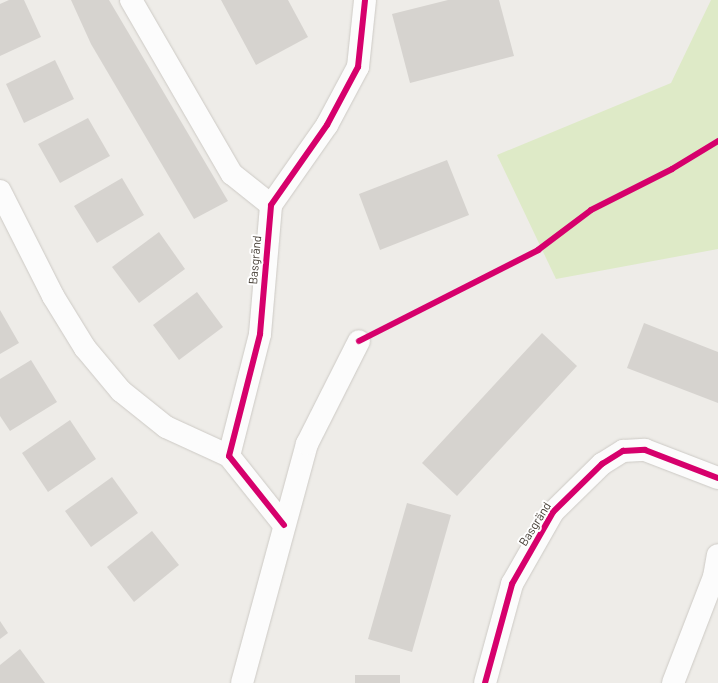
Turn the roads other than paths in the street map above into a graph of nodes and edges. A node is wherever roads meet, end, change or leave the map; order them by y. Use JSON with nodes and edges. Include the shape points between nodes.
{"nodes":[{"id":1,"x":131,"y":0,"type":"edge"},
{"id":2,"x":365,"y":0,"type":"edge"},
{"id":3,"x":0,"y":191,"type":"edge"},
{"id":4,"x":271,"y":205,"type":"junction"},
{"id":5,"x":359,"y":341,"type":"dead end"},
{"id":6,"x":229,"y":456,"type":"junction"},
{"id":7,"x":718,"y":478,"type":"edge"},
{"id":8,"x":284,"y":525,"type":"junction"},
{"id":9,"x":718,"y":555,"type":"edge"},
{"id":10,"x":242,"y":683,"type":"edge"},
{"id":11,"x":485,"y":683,"type":"edge"},
{"id":12,"x":673,"y":683,"type":"edge"}],
"edges":[{"from":1,"to":4,"type":"street","via":[[232,174]]},
{"from":2,"to":4,"type":"street","via":[[358,67],[327,125]]},
{"from":3,"to":6,"type":"street","via":[[53,296],[85,348],[121,391],[166,427]]},
{"from":4,"to":6,"type":"street","name":"Basgränd","via":[[260,334]]},
{"from":5,"to":8,"type":"street","via":[[307,444]]},
{"from":6,"to":8,"type":"street"},
{"from":7,"to":11,"type":"street","name":"Basgränd","via":[[645,450],[623,450],[602,464],[553,512],[512,584]]},
{"from":8,"to":10,"type":"street"},
{"from":9,"to":12,"type":"street","via":[[714,577]]}]}
